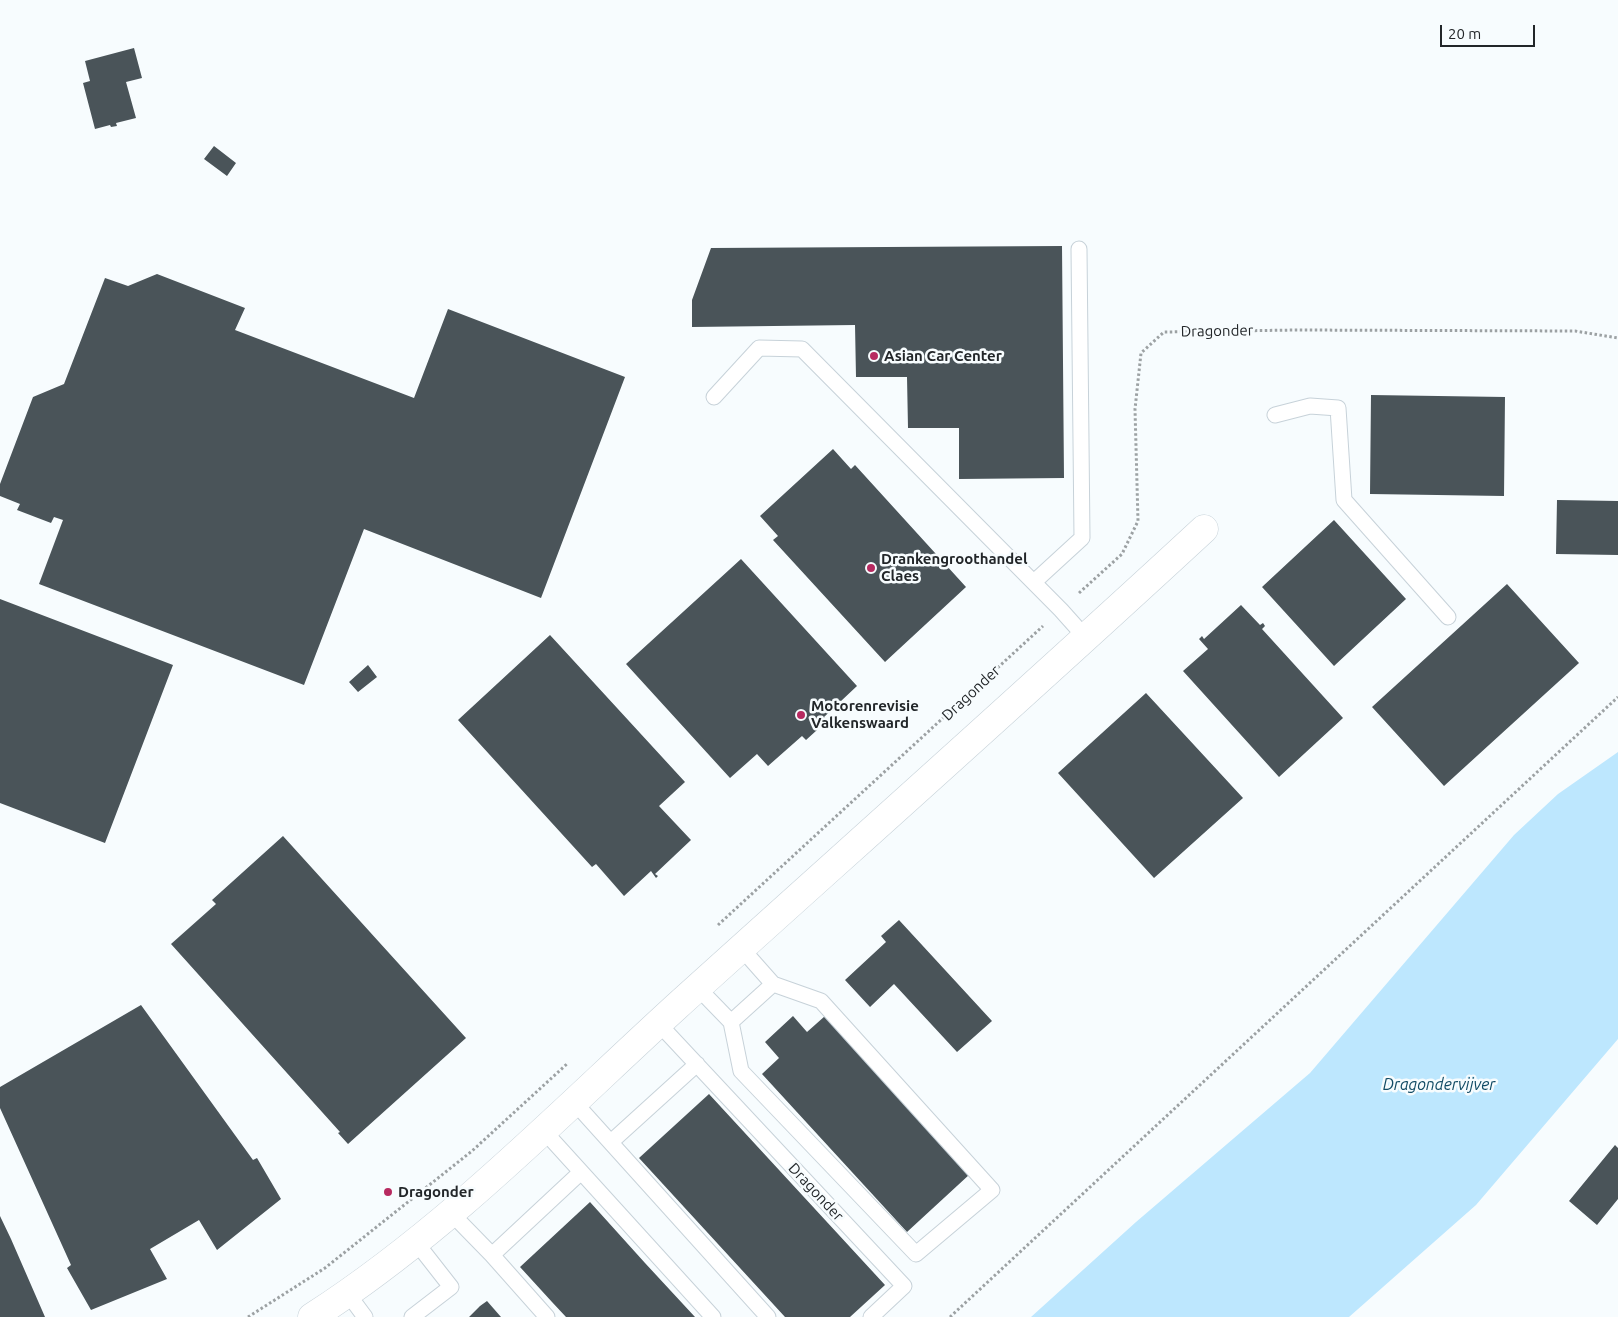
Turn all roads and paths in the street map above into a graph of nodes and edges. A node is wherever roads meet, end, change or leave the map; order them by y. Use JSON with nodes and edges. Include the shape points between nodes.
{"nodes":[{"id":1,"x":1080,"y":249,"type":"dead end"},
{"id":2,"x":1618,"y":338,"type":"edge"},
{"id":3,"x":714,"y":397,"type":"dead end"},
{"id":4,"x":1275,"y":415,"type":"dead end"},
{"id":5,"x":1204,"y":529,"type":"dead end"},
{"id":6,"x":1034,"y":582,"type":"junction"},
{"id":7,"x":1061,"y":610,"type":"junction"},
{"id":8,"x":1448,"y":617,"type":"dead end"},
{"id":9,"x":1086,"y":638,"type":"junction"},
{"id":10,"x":1618,"y":698,"type":"edge"},
{"id":11,"x":712,"y":931,"type":"dead end"},
{"id":12,"x":742,"y":949,"type":"junction"},
{"id":13,"x":773,"y":984,"type":"junction"},
{"id":14,"x":698,"y":988,"type":"junction"},
{"id":15,"x":731,"y":1022,"type":"junction"},
{"id":16,"x":659,"y":1024,"type":"junction"},
{"id":17,"x":574,"y":1058,"type":"dead end"},
{"id":18,"x":697,"y":1064,"type":"junction"},
{"id":19,"x":575,"y":1103,"type":"junction"},
{"id":20,"x":544,"y":1131,"type":"junction"},
{"id":21,"x":610,"y":1142,"type":"junction"},
{"id":22,"x":582,"y":1172,"type":"junction"},
{"id":23,"x":451,"y":1213,"type":"junction"},
{"id":24,"x":415,"y":1241,"type":"junction"},
{"id":25,"x":492,"y":1255,"type":"junction"},
{"id":26,"x":348,"y":1294,"type":"junction"},
{"id":27,"x":254,"y":1316,"type":"edge"},
{"id":28,"x":248,"y":1317,"type":"edge"},
{"id":29,"x":312,"y":1317,"type":"edge"},
{"id":30,"x":365,"y":1317,"type":"edge"},
{"id":31,"x":412,"y":1317,"type":"edge"},
{"id":32,"x":547,"y":1317,"type":"edge"},
{"id":33,"x":713,"y":1317,"type":"edge"},
{"id":34,"x":768,"y":1317,"type":"edge"},
{"id":35,"x":871,"y":1317,"type":"edge"},
{"id":36,"x":950,"y":1317,"type":"edge"}],
"edges":[{"from":1,"to":6,"type":"lane","via":[[1082,538]]},
{"from":2,"to":7,"type":"path","name":"Dragonder","via":[[1575,331],[1164,332],[1141,353],[1135,409],[1138,521],[1122,554]]},
{"from":3,"to":6,"type":"lane","via":[[758,348],[802,349]]},
{"from":4,"to":8,"type":"lane","via":[[1310,406],[1338,408],[1344,500]]},
{"from":5,"to":9,"type":"street"},
{"from":6,"to":7,"type":"lane"},
{"from":7,"to":9,"type":"lane"},
{"from":7,"to":11,"type":"path","name":"Dragonder"},
{"from":9,"to":12,"type":"street"},
{"from":10,"to":36,"type":"path"},
{"from":12,"to":13,"type":"lane"},
{"from":12,"to":14,"type":"street"},
{"from":13,"to":15,"type":"lane"},
{"from":13,"to":15,"type":"lane","via":[[821,1002],[992,1190],[916,1254],[741,1071]]},
{"from":14,"to":15,"type":"lane"},
{"from":14,"to":16,"type":"street"},
{"from":16,"to":18,"type":"lane","name":"Dragonder"},
{"from":16,"to":19,"type":"street"},
{"from":17,"to":27,"type":"path","via":[[464,1158],[324,1268]]},
{"from":18,"to":21,"type":"lane"},
{"from":18,"to":35,"type":"lane","name":"Dragonder","via":[[904,1286]]},
{"from":19,"to":20,"type":"street"},
{"from":19,"to":21,"type":"lane"},
{"from":20,"to":22,"type":"lane"},
{"from":20,"to":23,"type":"street"},
{"from":21,"to":34,"type":"lane"},
{"from":22,"to":25,"type":"lane"},
{"from":22,"to":33,"type":"lane"},
{"from":23,"to":24,"type":"street"},
{"from":23,"to":25,"type":"lane"},
{"from":24,"to":26,"type":"street"},
{"from":24,"to":31,"type":"lane","via":[[451,1287]]},
{"from":25,"to":32,"type":"lane"},
{"from":26,"to":29,"type":"street"},
{"from":26,"to":30,"type":"lane"},
{"from":27,"to":28,"type":"path"}]}
